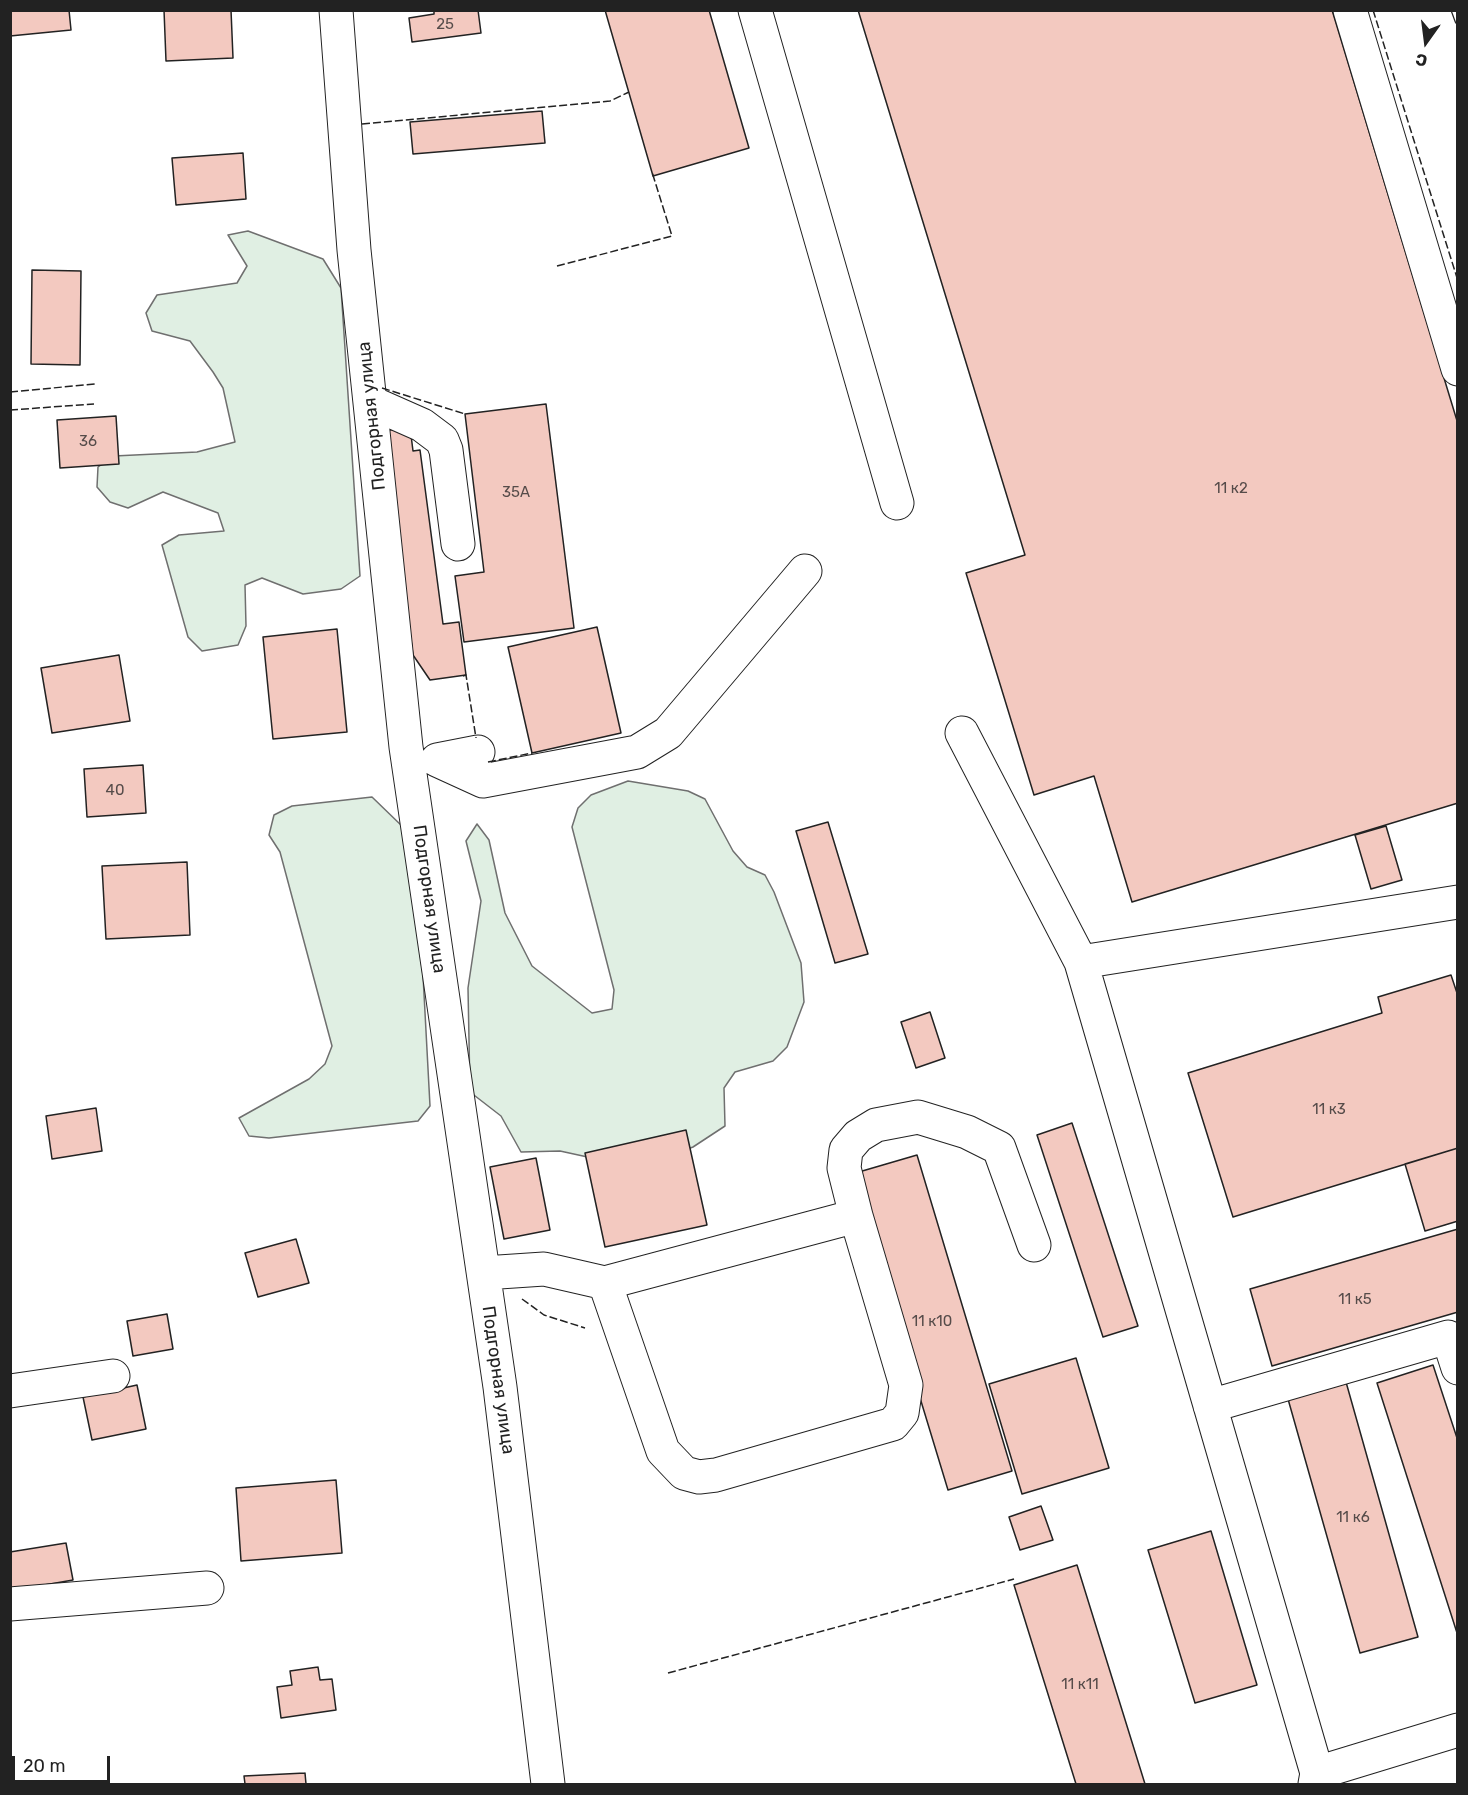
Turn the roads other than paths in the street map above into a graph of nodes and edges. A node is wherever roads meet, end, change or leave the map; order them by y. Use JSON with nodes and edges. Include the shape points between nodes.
{"nodes":[{"id":1,"x":336,"y":10,"type":"edge"},
{"id":2,"x":755,"y":10,"type":"edge"},
{"id":3,"x":1350,"y":10,"type":"edge"},
{"id":4,"x":1458,"y":369,"type":"edge"},
{"id":5,"x":370,"y":402,"type":"junction"},
{"id":6,"x":897,"y":503,"type":"dead end"},
{"id":7,"x":458,"y":544,"type":"dead end"},
{"id":8,"x":805,"y":571,"type":"dead end"},
{"id":9,"x":962,"y":733,"type":"dead end"},
{"id":10,"x":406,"y":747,"type":"junction"},
{"id":11,"x":478,"y":752,"type":"dead end"},
{"id":12,"x":437,"y":760,"type":"junction"},
{"id":13,"x":1458,"y":902,"type":"edge"},
{"id":14,"x":1081,"y":962,"type":"junction"},
{"id":15,"x":856,"y":1216,"type":"junction"},
{"id":16,"x":1034,"y":1245,"type":"dead end"},
{"id":17,"x":484,"y":1273,"type":"junction"},
{"id":18,"x":605,"y":1283,"type":"junction"},
{"id":19,"x":1453,"y":1335,"type":"edge"},
{"id":20,"x":1458,"y":1368,"type":"edge"},
{"id":21,"x":113,"y":1377,"type":"dead end"},
{"id":22,"x":10,"y":1391,"type":"edge"},
{"id":23,"x":1210,"y":1406,"type":"junction"},
{"id":24,"x":207,"y":1588,"type":"dead end"},
{"id":25,"x":10,"y":1604,"type":"edge"},
{"id":26,"x":1458,"y":1730,"type":"edge"},
{"id":27,"x":1316,"y":1779,"type":"edge"},
{"id":28,"x":548,"y":1785,"type":"edge"}],
"edges":[{"from":1,"to":5,"type":"street","name":"Подгорная улица"},
{"from":2,"to":6,"type":"street"},
{"from":3,"to":4,"type":"street"},
{"from":5,"to":7,"type":"street","via":[[422,425],[442,440]]},
{"from":5,"to":10,"type":"street","name":"Подгорная улица"},
{"from":8,"to":12,"type":"street","via":[[668,733],[637,752],[483,781]]},
{"from":9,"to":14,"type":"street"},
{"from":10,"to":12,"type":"street"},
{"from":10,"to":17,"type":"street","name":"Подгорная улица"},
{"from":11,"to":12,"type":"street"},
{"from":13,"to":14,"type":"street"},
{"from":14,"to":23,"type":"street"},
{"from":15,"to":16,"type":"street","via":[[844,1168],[846,1150],[858,1136],[876,1125],[918,1117],[967,1132],[999,1148]]},
{"from":15,"to":18,"type":"street"},
{"from":15,"to":18,"type":"street","via":[[906,1385],[902,1413],[893,1424],[716,1475],[699,1477],[684,1473],[663,1451]]},
{"from":17,"to":18,"type":"street","via":[[544,1269]]},
{"from":17,"to":28,"type":"street","name":"Подгорная улица"},
{"from":19,"to":20,"type":"street"},
{"from":19,"to":23,"type":"street"},
{"from":21,"to":22,"type":"street"},
{"from":23,"to":27,"type":"street"},
{"from":24,"to":25,"type":"street"},
{"from":26,"to":27,"type":"street"}]}
